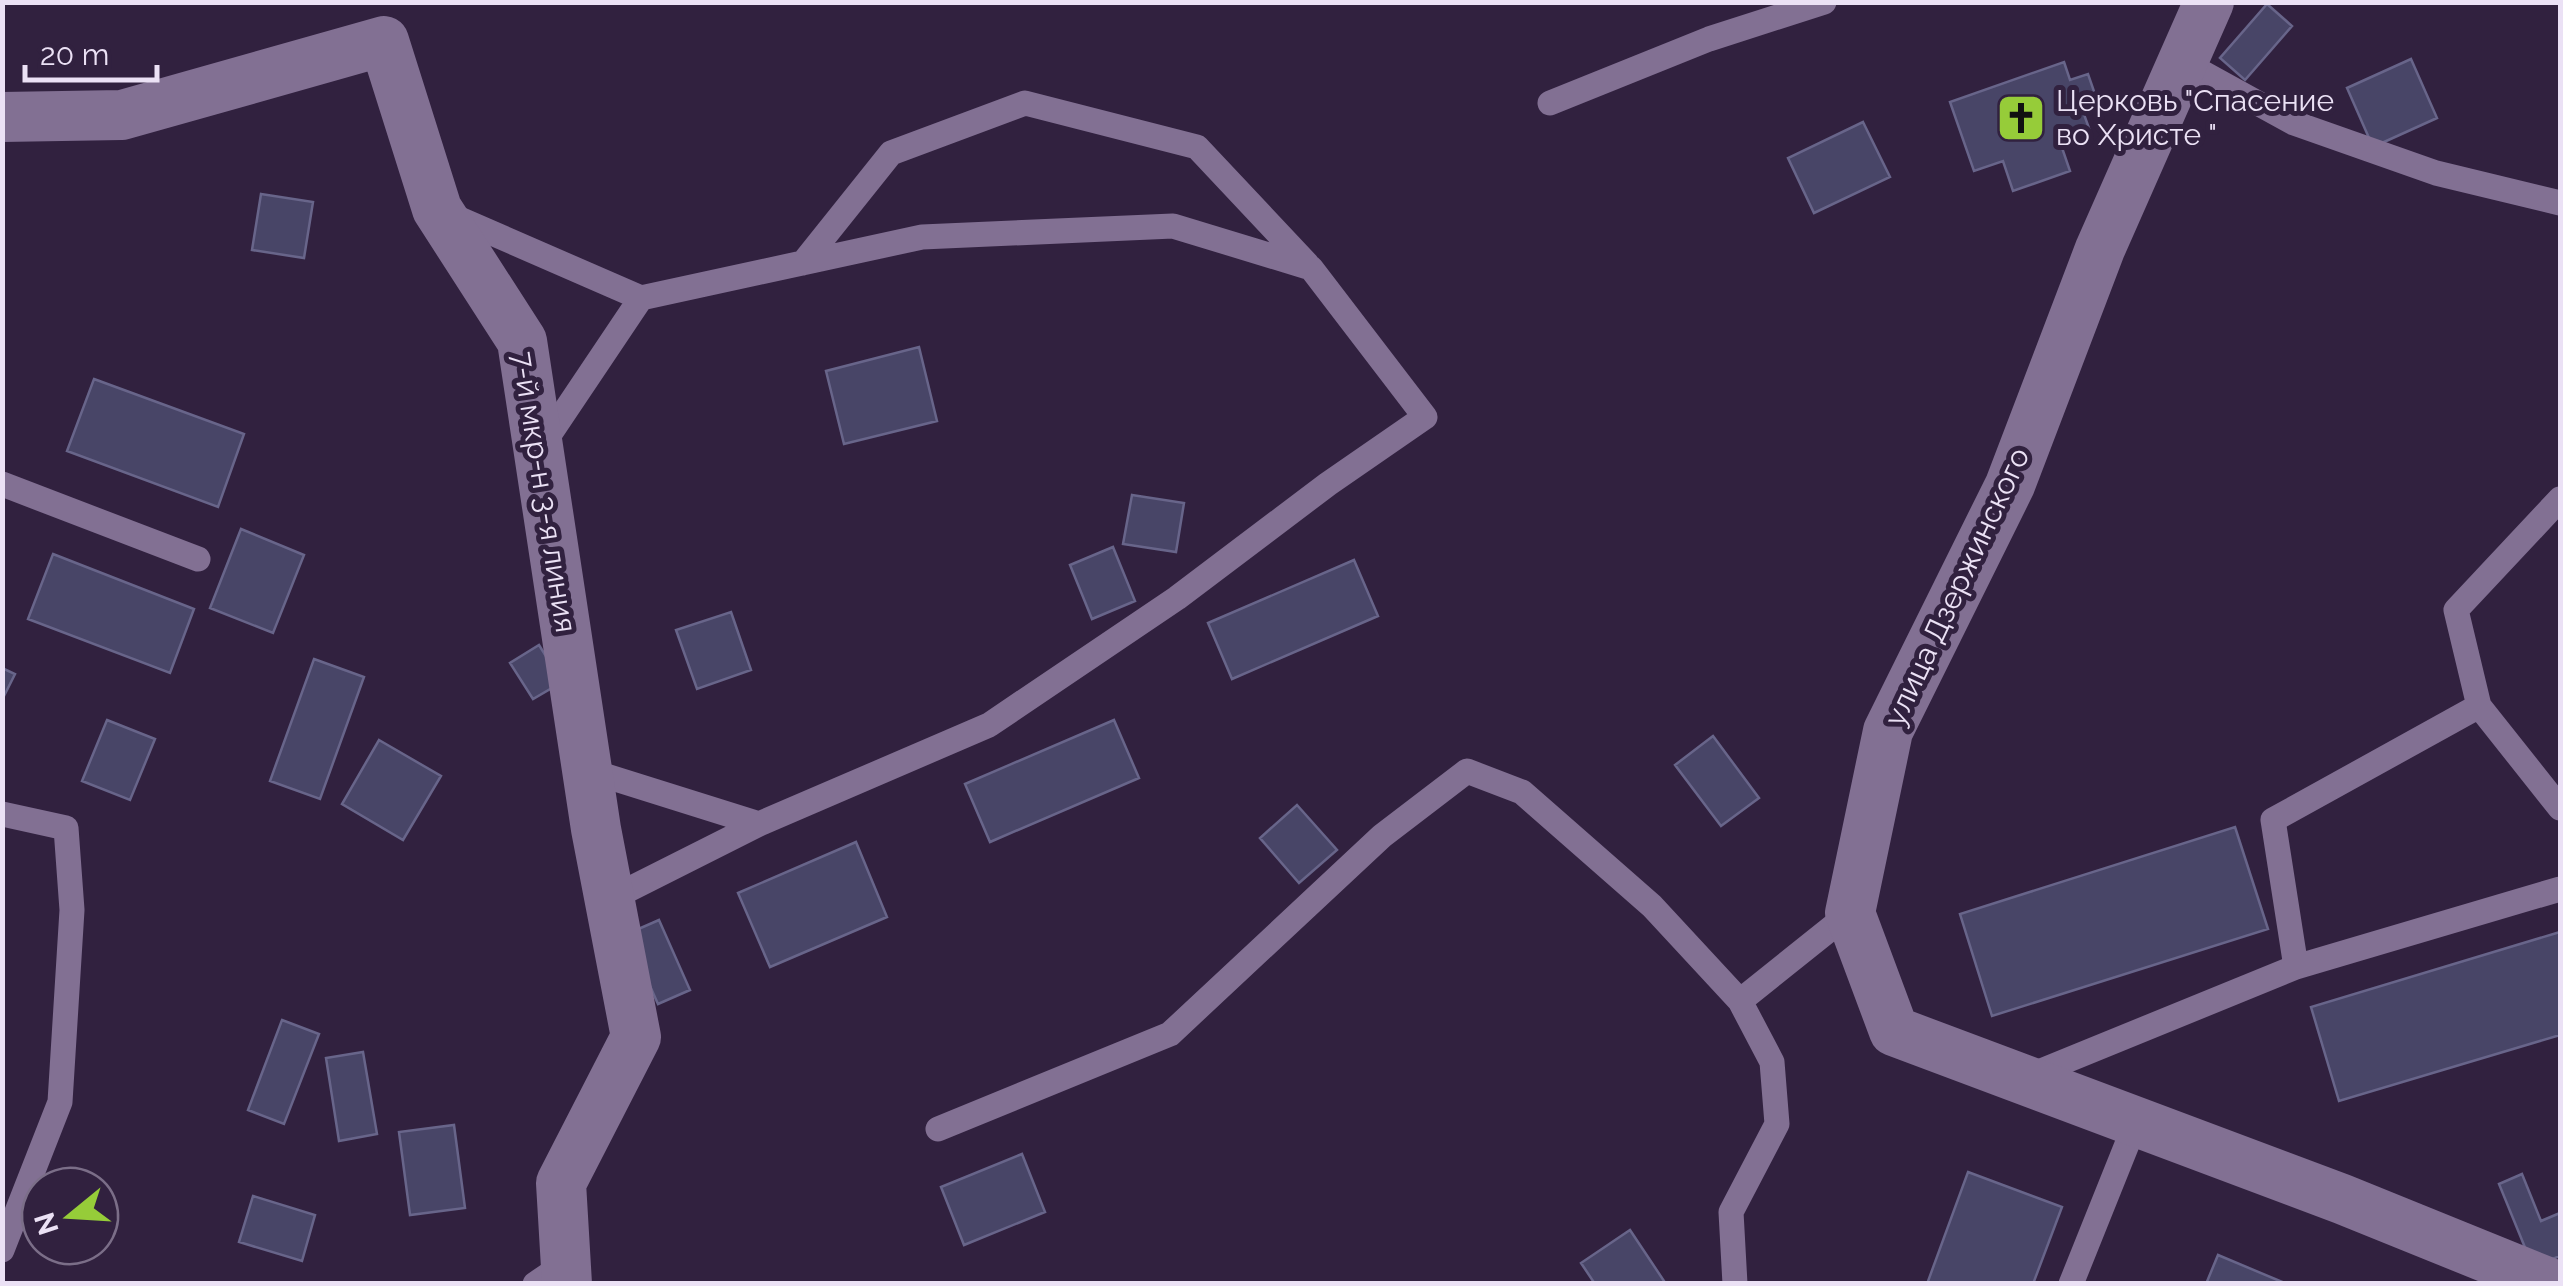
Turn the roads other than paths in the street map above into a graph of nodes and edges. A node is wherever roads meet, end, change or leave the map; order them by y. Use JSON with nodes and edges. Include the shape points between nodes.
{"nodes":[{"id":1,"x":1824,"y":2,"type":"edge"},
{"id":2,"x":2209,"y":2,"type":"edge"},
{"id":3,"x":2183,"y":62,"type":"junction"},
{"id":4,"x":1550,"y":103,"type":"dead end"},
{"id":5,"x":2,"y":117,"type":"edge"},
{"id":6,"x":2560,"y":203,"type":"edge"},
{"id":7,"x":437,"y":209,"type":"junction"},
{"id":8,"x":803,"y":263,"type":"junction"},
{"id":9,"x":1311,"y":268,"type":"junction"},
{"id":10,"x":641,"y":298,"type":"junction"},
{"id":11,"x":538,"y":451,"type":"junction"},
{"id":12,"x":2,"y":484,"type":"edge"},
{"id":13,"x":2560,"y":499,"type":"edge"},
{"id":14,"x":198,"y":559,"type":"dead end"},
{"id":15,"x":2479,"y":706,"type":"junction"},
{"id":16,"x":587,"y":770,"type":"junction"},
{"id":17,"x":2560,"y":808,"type":"edge"},
{"id":18,"x":2,"y":814,"type":"edge"},
{"id":19,"x":758,"y":824,"type":"junction"},
{"id":20,"x":2560,"y":889,"type":"edge"},
{"id":21,"x":610,"y":899,"type":"junction"},
{"id":22,"x":1850,"y":913,"type":"junction"},
{"id":23,"x":2296,"y":968,"type":"junction"},
{"id":24,"x":1740,"y":1001,"type":"junction"},
{"id":25,"x":2024,"y":1078,"type":"junction"},
{"id":26,"x":2136,"y":1122,"type":"junction"},
{"id":27,"x":938,"y":1129,"type":"dead end"},
{"id":28,"x":2,"y":1250,"type":"edge"},
{"id":29,"x":556,"y":1277,"type":"edge"},
{"id":30,"x":1735,"y":1284,"type":"edge"},
{"id":31,"x":2071,"y":1284,"type":"edge"},
{"id":32,"x":2552,"y":1284,"type":"edge"}],
"edges":[{"from":1,"to":4,"type":"lane","via":[[1709,39]]},
{"from":2,"to":3,"type":"street","name":"улица Дзержинского"},
{"from":3,"to":6,"type":"lane","via":[[2294,123],[2436,173]]},
{"from":3,"to":22,"type":"street","name":"улица Дзержинского","via":[[2100,249],[2010,485],[1888,732]]},
{"from":5,"to":7,"type":"street","name":"7-й мкр-н 3-я линия","via":[[122,115],[384,41]]},
{"from":7,"to":10,"type":"lane"},
{"from":7,"to":11,"type":"street","name":"7-й мкр-н 3-я линия","via":[[522,341]]},
{"from":8,"to":9,"type":"lane","via":[[922,238],[1174,226]]},
{"from":8,"to":9,"type":"lane","via":[[890,154],[1025,103],[1197,146]]},
{"from":8,"to":10,"type":"lane"},
{"from":9,"to":19,"type":"lane","via":[[1425,416],[1177,598],[989,725]]},
{"from":10,"to":11,"type":"lane"},
{"from":11,"to":16,"type":"street","name":"7-й мкр-н 3-я линия"},
{"from":12,"to":14,"type":"lane"},
{"from":13,"to":15,"type":"lane","via":[[2456,610]]},
{"from":15,"to":17,"type":"lane"},
{"from":15,"to":23,"type":"lane","via":[[2273,820]]},
{"from":16,"to":19,"type":"lane"},
{"from":16,"to":21,"type":"street","name":"7-й мкр-н 3-я линия"},
{"from":18,"to":28,"type":"lane","via":[[66,828],[72,910],[60,1102]]},
{"from":19,"to":21,"type":"lane"},
{"from":20,"to":23,"type":"lane"},
{"from":21,"to":29,"type":"street","name":"7-й мкр-н 3-я линия","via":[[636,1037],[561,1183]]},
{"from":22,"to":24,"type":"lane"},
{"from":22,"to":25,"type":"street","via":[[1894,1031]]},
{"from":23,"to":25,"type":"lane"},
{"from":24,"to":27,"type":"lane","via":[[1652,906],[1522,792],[1466,771],[1382,836],[1170,1034]]},
{"from":24,"to":30,"type":"lane","via":[[1772,1062],[1777,1124],[1731,1212]]},
{"from":25,"to":26,"type":"street"},
{"from":26,"to":31,"type":"lane"},
{"from":26,"to":32,"type":"street"}]}
